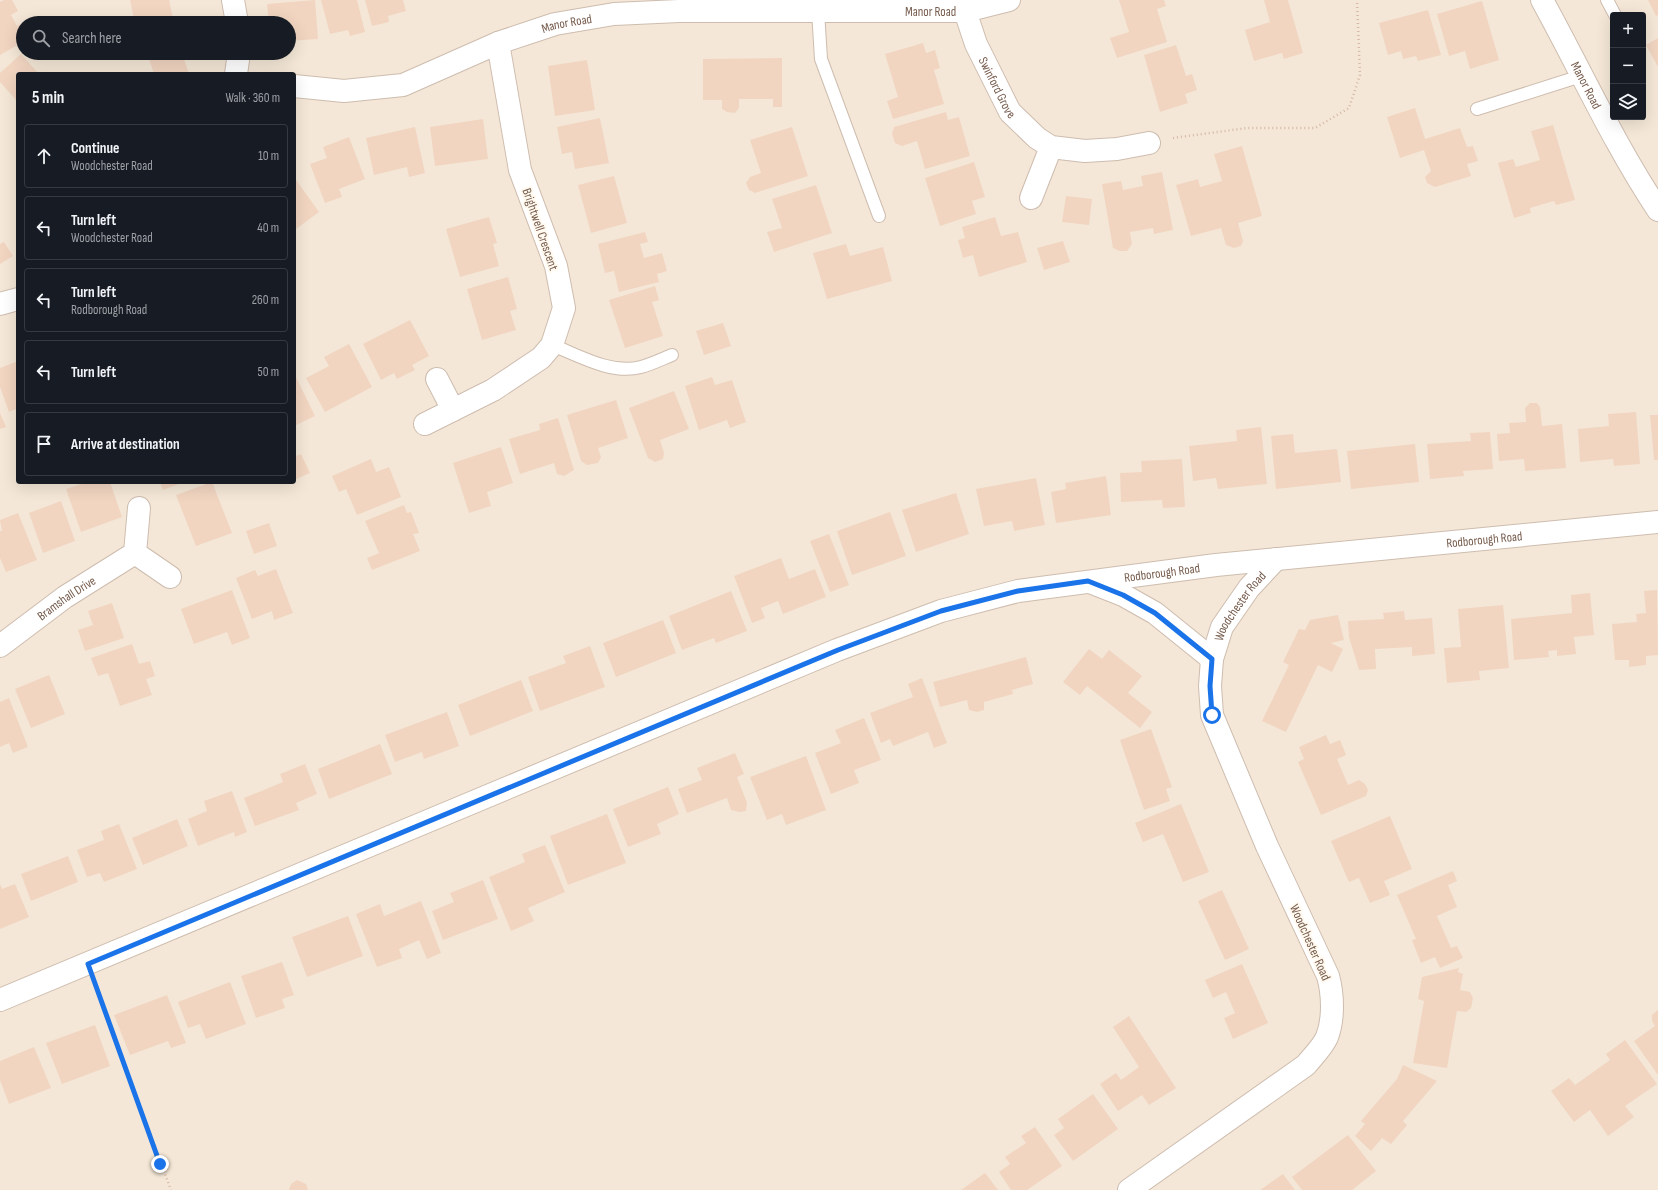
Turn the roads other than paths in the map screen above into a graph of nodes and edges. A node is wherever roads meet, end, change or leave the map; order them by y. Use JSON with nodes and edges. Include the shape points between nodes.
{"nodes":[{"id":1,"x":233,"y":0,"type":"edge"},
{"id":2,"x":1010,"y":0,"type":"edge"},
{"id":3,"x":1542,"y":0,"type":"edge"},
{"id":4,"x":1607,"y":0,"type":"edge"},
{"id":5,"x":850,"y":6,"type":"edge"},
{"id":6,"x":818,"y":11,"type":"junction"},
{"id":7,"x":965,"y":11,"type":"junction"},
{"id":8,"x":1613,"y":12,"type":"edge"},
{"id":9,"x":236,"y":16,"type":"edge"},
{"id":10,"x":498,"y":43,"type":"junction"},
{"id":11,"x":238,"y":60,"type":"edge"},
{"id":12,"x":236,"y":72,"type":"edge"},
{"id":13,"x":1581,"y":76,"type":"junction"},
{"id":14,"x":296,"y":86,"type":"edge"},
{"id":15,"x":1477,"y":109,"type":"dead end"},
{"id":16,"x":1149,"y":143,"type":"road end"},
{"id":17,"x":1051,"y":147,"type":"junction"},
{"id":18,"x":1032,"y":198,"type":"dead end"},
{"id":19,"x":1658,"y":210,"type":"edge"},
{"id":20,"x":879,"y":216,"type":"dead end"},
{"id":21,"x":16,"y":300,"type":"edge"},
{"id":22,"x":0,"y":304,"type":"edge"},
{"id":23,"x":552,"y":345,"type":"junction"},
{"id":24,"x":672,"y":355,"type":"dead end"},
{"id":25,"x":437,"y":379,"type":"dead end"},
{"id":26,"x":453,"y":410,"type":"junction"},
{"id":27,"x":425,"y":424,"type":"dead end"},
{"id":28,"x":139,"y":508,"type":"dead end"},
{"id":29,"x":1658,"y":522,"type":"edge"},
{"id":30,"x":135,"y":553,"type":"junction"},
{"id":31,"x":1276,"y":558,"type":"junction"},
{"id":32,"x":170,"y":577,"type":"dead end"},
{"id":33,"x":1088,"y":581,"type":"junction"},
{"id":34,"x":0,"y":646,"type":"edge"},
{"id":35,"x":1212,"y":659,"type":"junction"},
{"id":36,"x":0,"y":1000,"type":"edge"},
{"id":37,"x":1129,"y":1190,"type":"edge"}],
"edges":[{"from":1,"to":9,"type":"street"},
{"from":2,"to":7,"type":"street","name":"Manor Road"},
{"from":3,"to":13,"type":"street","name":"Manor Road"},
{"from":4,"to":8,"type":"lane"},
{"from":5,"to":6,"type":"street","name":"Manor Road"},
{"from":5,"to":7,"type":"street","name":"Manor Road"},
{"from":6,"to":10,"type":"street","name":"Manor Road","via":[[679,11],[614,14],[555,24]]},
{"from":6,"to":20,"type":"lane","via":[[821,59]]},
{"from":7,"to":17,"type":"street","name":"Swinford Grove","via":[[976,44],[1010,112],[1037,138]]},
{"from":10,"to":14,"type":"street","name":"Manor Road","via":[[403,85],[344,91]]},
{"from":10,"to":23,"type":"street","name":"Brightwell Crescent","via":[[520,170],[556,266],[564,308]]},
{"from":11,"to":12,"type":"street"},
{"from":13,"to":15,"type":"lane"},
{"from":13,"to":19,"type":"street","name":"Manor Road","via":[[1631,169]]},
{"from":16,"to":17,"type":"street","name":"Swinford Grove","via":[[1085,151]]},
{"from":17,"to":18,"type":"street"},
{"from":21,"to":22,"type":"street"},
{"from":23,"to":24,"type":"lane","via":[[600,364],[623,368],[640,368]]},
{"from":23,"to":26,"type":"street","name":"Brightwell Crescent","via":[[541,358],[492,390]]},
{"from":25,"to":26,"type":"street"},
{"from":26,"to":27,"type":"street","name":"Brightwell Crescent"},
{"from":28,"to":30,"type":"street"},
{"from":29,"to":31,"type":"street","name":"Rodborough Road"},
{"from":30,"to":32,"type":"street"},
{"from":30,"to":34,"type":"street","name":"Bramshall Drive","via":[[65,596]]},
{"from":31,"to":33,"type":"street","name":"Rodborough Road"},
{"from":31,"to":35,"type":"street","name":"Woodchester Road","via":[[1249,588],[1222,627]]},
{"from":33,"to":35,"type":"street","name":"Woodchester Road","via":[[1123,595],[1155,613]]},
{"from":33,"to":36,"type":"street","name":"Rodborough Road","via":[[1018,591],[941,611],[838,650]]},
{"from":35,"to":37,"type":"street","name":"Woodchester Road","via":[[1212,715],[1268,846],[1328,976],[1332,989],[1330,1025],[1327,1037],[1306,1065]]}]}
